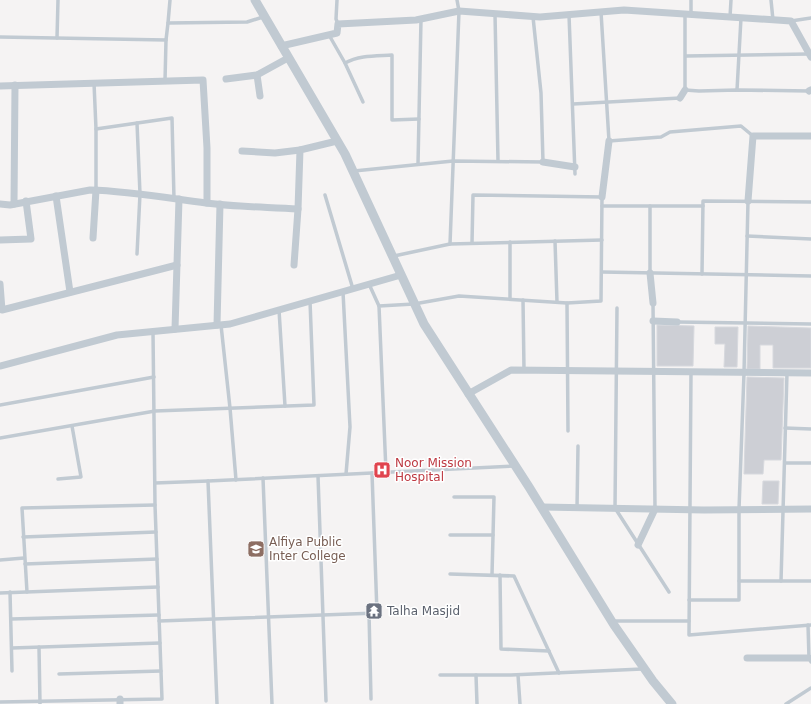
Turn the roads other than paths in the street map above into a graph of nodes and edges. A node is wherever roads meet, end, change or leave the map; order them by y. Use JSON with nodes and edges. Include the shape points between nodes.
{"nodes":[{"id":1,"x":58,"y":0,"type":"edge"},
{"id":2,"x":170,"y":0,"type":"edge"},
{"id":3,"x":255,"y":0,"type":"edge"},
{"id":4,"x":337,"y":0,"type":"edge"},
{"id":5,"x":457,"y":0,"type":"edge"},
{"id":6,"x":691,"y":0,"type":"edge"},
{"id":7,"x":731,"y":0,"type":"edge"},
{"id":8,"x":771,"y":0,"type":"edge"},
{"id":9,"x":459,"y":11,"type":"junction"},
{"id":10,"x":601,"y":12,"type":"junction"},
{"id":11,"x":495,"y":14,"type":"junction"},
{"id":12,"x":570,"y":15,"type":"junction"},
{"id":13,"x":688,"y":15,"type":"junction"},
{"id":14,"x":264,"y":17,"type":"junction"},
{"id":15,"x":533,"y":17,"type":"junction"},
{"id":16,"x":730,"y":17,"type":"junction"},
{"id":17,"x":741,"y":18,"type":"junction"},
{"id":18,"x":811,"y":18,"type":"edge"},
{"id":19,"x":421,"y":19,"type":"junction"},
{"id":20,"x":773,"y":20,"type":"junction"},
{"id":21,"x":791,"y":21,"type":"junction"},
{"id":22,"x":168,"y":23,"type":"junction"},
{"id":23,"x":338,"y":24,"type":"junction"},
{"id":24,"x":329,"y":35,"type":"junction"},
{"id":25,"x":0,"y":37,"type":"edge"},
{"id":26,"x":57,"y":38,"type":"junction"},
{"id":27,"x":166,"y":40,"type":"junction"},
{"id":28,"x":281,"y":46,"type":"junction"},
{"id":29,"x":739,"y":55,"type":"junction"},
{"id":30,"x":810,"y":55,"type":"edge"},
{"id":31,"x":686,"y":56,"type":"junction"},
{"id":32,"x":288,"y":58,"type":"junction"},
{"id":33,"x":344,"y":63,"type":"junction"},
{"id":34,"x":257,"y":75,"type":"junction"},
{"id":35,"x":226,"y":79,"type":"dead end"},
{"id":36,"x":165,"y":81,"type":"junction"},
{"id":37,"x":94,"y":83,"type":"junction"},
{"id":38,"x":0,"y":86,"type":"edge"},
{"id":39,"x":15,"y":86,"type":"junction"},
{"id":40,"x":685,"y":90,"type":"junction"},
{"id":41,"x":737,"y":90,"type":"junction"},
{"id":42,"x":810,"y":90,"type":"edge"},
{"id":43,"x":260,"y":96,"type":"dead end"},
{"id":44,"x":680,"y":98,"type":"joint"},
{"id":45,"x":363,"y":102,"type":"dead end"},
{"id":46,"x":607,"y":102,"type":"junction"},
{"id":47,"x":572,"y":104,"type":"junction"},
{"id":48,"x":419,"y":119,"type":"junction"},
{"id":49,"x":137,"y":123,"type":"junction"},
{"id":50,"x":96,"y":129,"type":"junction"},
{"id":51,"x":753,"y":136,"type":"junction"},
{"id":52,"x":811,"y":136,"type":"edge"},
{"id":53,"x":609,"y":141,"type":"junction"},
{"id":54,"x":337,"y":142,"type":"junction"},
{"id":55,"x":300,"y":150,"type":"junction"},
{"id":56,"x":242,"y":151,"type":"dead end"},
{"id":57,"x":453,"y":160,"type":"junction"},
{"id":58,"x":498,"y":161,"type":"junction"},
{"id":59,"x":543,"y":162,"type":"junction"},
{"id":60,"x":418,"y":164,"type":"junction"},
{"id":61,"x":353,"y":171,"type":"junction"},
{"id":62,"x":575,"y":171,"type":"joint"},
{"id":63,"x":96,"y":190,"type":"junction"},
{"id":64,"x":140,"y":194,"type":"junction"},
{"id":65,"x":56,"y":196,"type":"junction"},
{"id":66,"x":325,"y":196,"type":"dead end"},
{"id":67,"x":602,"y":197,"type":"junction"},
{"id":68,"x":177,"y":199,"type":"junction"},
{"id":69,"x":748,"y":201,"type":"junction"},
{"id":70,"x":26,"y":202,"type":"junction"},
{"id":71,"x":811,"y":202,"type":"edge"},
{"id":72,"x":207,"y":203,"type":"junction"},
{"id":73,"x":0,"y":204,"type":"edge"},
{"id":74,"x":14,"y":204,"type":"junction"},
{"id":75,"x":220,"y":204,"type":"junction"},
{"id":76,"x":602,"y":206,"type":"junction"},
{"id":77,"x":650,"y":206,"type":"junction"},
{"id":78,"x":703,"y":206,"type":"junction"},
{"id":79,"x":298,"y":209,"type":"junction"},
{"id":80,"x":747,"y":236,"type":"junction"},
{"id":81,"x":93,"y":238,"type":"dead end"},
{"id":82,"x":811,"y":239,"type":"edge"},
{"id":83,"x":0,"y":240,"type":"edge"},
{"id":84,"x":602,"y":240,"type":"junction"},
{"id":85,"x":555,"y":241,"type":"junction"},
{"id":86,"x":510,"y":242,"type":"junction"},
{"id":87,"x":472,"y":243,"type":"junction"},
{"id":88,"x":450,"y":244,"type":"junction"},
{"id":89,"x":137,"y":254,"type":"dead end"},
{"id":90,"x":393,"y":256,"type":"junction"},
{"id":91,"x":177,"y":265,"type":"junction"},
{"id":92,"x":294,"y":265,"type":"dead end"},
{"id":93,"x":602,"y":272,"type":"junction"},
{"id":94,"x":650,"y":273,"type":"junction"},
{"id":95,"x":702,"y":274,"type":"junction"},
{"id":96,"x":401,"y":275,"type":"junction"},
{"id":97,"x":746,"y":275,"type":"junction"},
{"id":98,"x":811,"y":276,"type":"edge"},
{"id":99,"x":0,"y":284,"type":"edge"},
{"id":100,"x":369,"y":284,"type":"junction"},
{"id":101,"x":353,"y":289,"type":"junction"},
{"id":102,"x":70,"y":292,"type":"junction"},
{"id":103,"x":343,"y":292,"type":"junction"},
{"id":104,"x":510,"y":299,"type":"junction"},
{"id":105,"x":523,"y":300,"type":"junction"},
{"id":106,"x":310,"y":301,"type":"junction"},
{"id":107,"x":557,"y":302,"type":"junction"},
{"id":108,"x":567,"y":303,"type":"junction"},
{"id":109,"x":653,"y":303,"type":"joint"},
{"id":110,"x":414,"y":304,"type":"junction"},
{"id":111,"x":379,"y":306,"type":"junction"},
{"id":112,"x":617,"y":308,"type":"dead end"},
{"id":113,"x":279,"y":310,"type":"junction"},
{"id":114,"x":653,"y":321,"type":"junction"},
{"id":115,"x":676,"y":322,"type":"joint"},
{"id":116,"x":745,"y":323,"type":"junction"},
{"id":117,"x":811,"y":324,"type":"edge"},
{"id":118,"x":219,"y":325,"type":"junction"},
{"id":119,"x":175,"y":329,"type":"junction"},
{"id":120,"x":154,"y":332,"type":"junction"},
{"id":121,"x":0,"y":366,"type":"edge"},
{"id":122,"x":524,"y":370,"type":"junction"},
{"id":123,"x":568,"y":371,"type":"junction"},
{"id":124,"x":617,"y":371,"type":"junction"},
{"id":125,"x":654,"y":371,"type":"junction"},
{"id":126,"x":691,"y":372,"type":"junction"},
{"id":127,"x":744,"y":372,"type":"junction"},
{"id":128,"x":787,"y":373,"type":"junction"},
{"id":129,"x":811,"y":373,"type":"edge"},
{"id":130,"x":154,"y":377,"type":"junction"},
{"id":131,"x":468,"y":394,"type":"junction"},
{"id":132,"x":0,"y":405,"type":"edge"},
{"id":133,"x":285,"y":406,"type":"junction"},
{"id":134,"x":230,"y":408,"type":"junction"},
{"id":135,"x":155,"y":411,"type":"junction"},
{"id":136,"x":72,"y":426,"type":"junction"},
{"id":137,"x":786,"y":428,"type":"junction"},
{"id":138,"x":811,"y":429,"type":"edge"},
{"id":139,"x":568,"y":431,"type":"dead end"},
{"id":140,"x":0,"y":438,"type":"edge"},
{"id":141,"x":578,"y":446,"type":"dead end"},
{"id":142,"x":785,"y":463,"type":"junction"},
{"id":143,"x":811,"y":463,"type":"edge"},
{"id":144,"x":516,"y":466,"type":"junction"},
{"id":145,"x":386,"y":472,"type":"junction"},
{"id":146,"x":372,"y":473,"type":"junction"},
{"id":147,"x":346,"y":474,"type":"junction"},
{"id":148,"x":318,"y":476,"type":"junction"},
{"id":149,"x":263,"y":478,"type":"junction"},
{"id":150,"x":58,"y":479,"type":"dead end"},
{"id":151,"x":236,"y":480,"type":"junction"},
{"id":152,"x":208,"y":481,"type":"junction"},
{"id":153,"x":155,"y":483,"type":"junction"},
{"id":154,"x":454,"y":497,"type":"dead end"},
{"id":155,"x":155,"y":505,"type":"junction"},
{"id":156,"x":542,"y":507,"type":"junction"},
{"id":157,"x":577,"y":508,"type":"junction"},
{"id":158,"x":615,"y":508,"type":"junction"},
{"id":159,"x":655,"y":509,"type":"junction"},
{"id":160,"x":739,"y":509,"type":"junction"},
{"id":161,"x":784,"y":509,"type":"junction"},
{"id":162,"x":811,"y":509,"type":"edge"},
{"id":163,"x":690,"y":510,"type":"junction"},
{"id":164,"x":156,"y":532,"type":"junction"},
{"id":165,"x":450,"y":535,"type":"dead end"},
{"id":166,"x":493,"y":535,"type":"junction"},
{"id":167,"x":23,"y":537,"type":"junction"},
{"id":168,"x":638,"y":545,"type":"junction"},
{"id":169,"x":24,"y":558,"type":"junction"},
{"id":170,"x":157,"y":559,"type":"junction"},
{"id":171,"x":0,"y":560,"type":"edge"},
{"id":172,"x":25,"y":564,"type":"junction"},
{"id":173,"x":450,"y":574,"type":"dead end"},
{"id":174,"x":492,"y":575,"type":"junction"},
{"id":175,"x":500,"y":575,"type":"junction"},
{"id":176,"x":811,"y":580,"type":"edge"},
{"id":177,"x":739,"y":581,"type":"junction"},
{"id":178,"x":781,"y":581,"type":"junction"},
{"id":179,"x":158,"y":587,"type":"junction"},
{"id":180,"x":10,"y":592,"type":"junction"},
{"id":181,"x":26,"y":592,"type":"junction"},
{"id":182,"x":669,"y":592,"type":"dead end"},
{"id":183,"x":0,"y":593,"type":"edge"},
{"id":184,"x":689,"y":600,"type":"junction"},
{"id":185,"x":369,"y":613,"type":"junction"},
{"id":186,"x":159,"y":615,"type":"junction"},
{"id":187,"x":323,"y":615,"type":"junction"},
{"id":188,"x":269,"y":617,"type":"junction"},
{"id":189,"x":11,"y":619,"type":"junction"},
{"id":190,"x":213,"y":619,"type":"junction"},
{"id":191,"x":689,"y":620,"type":"junction"},
{"id":192,"x":159,"y":621,"type":"junction"},
{"id":193,"x":612,"y":621,"type":"junction"},
{"id":194,"x":810,"y":625,"type":"edge"},
{"id":195,"x":160,"y":643,"type":"junction"},
{"id":196,"x":39,"y":647,"type":"junction"},
{"id":197,"x":12,"y":648,"type":"junction"},
{"id":198,"x":549,"y":651,"type":"junction"},
{"id":199,"x":747,"y":658,"type":"dead end"},
{"id":200,"x":810,"y":660,"type":"edge"},
{"id":201,"x":644,"y":669,"type":"junction"},
{"id":202,"x":12,"y":671,"type":"dead end"},
{"id":203,"x":161,"y":671,"type":"junction"},
{"id":204,"x":559,"y":673,"type":"junction"},
{"id":205,"x":58,"y":674,"type":"dead end"},
{"id":206,"x":440,"y":675,"type":"dead end"},
{"id":207,"x":476,"y":675,"type":"junction"},
{"id":208,"x":518,"y":675,"type":"junction"},
{"id":209,"x":811,"y":688,"type":"edge"},
{"id":210,"x":370,"y":699,"type":"dead end"},
{"id":211,"x":326,"y":701,"type":"dead end"},
{"id":212,"x":0,"y":702,"type":"edge"},
{"id":213,"x":120,"y":702,"type":"edge"},
{"id":214,"x":6,"y":703,"type":"edge"},
{"id":215,"x":40,"y":703,"type":"edge"},
{"id":216,"x":217,"y":704,"type":"edge"},
{"id":217,"x":272,"y":704,"type":"edge"},
{"id":218,"x":477,"y":704,"type":"edge"},
{"id":219,"x":520,"y":704,"type":"edge"},
{"id":220,"x":672,"y":704,"type":"edge"},
{"id":221,"x":786,"y":704,"type":"edge"}],
"edges":[{"from":1,"to":26,"type":"lane"},
{"from":2,"to":22,"type":"lane"},
{"from":3,"to":14,"type":"street"},
{"from":4,"to":23,"type":"lane"},
{"from":5,"to":9,"type":"lane"},
{"from":6,"to":13,"type":"lane"},
{"from":7,"to":16,"type":"lane"},
{"from":8,"to":20,"type":"lane"},
{"from":9,"to":11,"type":"street"},
{"from":9,"to":19,"type":"street"},
{"from":9,"to":57,"type":"lane"},
{"from":10,"to":12,"type":"street"},
{"from":10,"to":13,"type":"street","via":[[624,10]]},
{"from":10,"to":46,"type":"lane"},
{"from":11,"to":15,"type":"street"},
{"from":11,"to":58,"type":"lane"},
{"from":12,"to":15,"type":"street"},
{"from":12,"to":47,"type":"lane"},
{"from":13,"to":16,"type":"street"},
{"from":13,"to":31,"type":"lane"},
{"from":14,"to":22,"type":"lane","via":[[247,22]]},
{"from":14,"to":28,"type":"street"},
{"from":15,"to":59,"type":"lane","via":[[541,93]]},
{"from":16,"to":17,"type":"street"},
{"from":17,"to":20,"type":"street"},
{"from":17,"to":29,"type":"lane"},
{"from":18,"to":21,"type":"lane"},
{"from":19,"to":23,"type":"street"},
{"from":19,"to":48,"type":"lane"},
{"from":20,"to":21,"type":"street"},
{"from":21,"to":30,"type":"street"},
{"from":22,"to":27,"type":"lane"},
{"from":23,"to":24,"type":"street","via":[[337,33]]},
{"from":24,"to":28,"type":"street"},
{"from":24,"to":33,"type":"lane"},
{"from":25,"to":26,"type":"lane"},
{"from":26,"to":27,"type":"lane"},
{"from":27,"to":36,"type":"lane"},
{"from":28,"to":32,"type":"street"},
{"from":29,"to":30,"type":"lane"},
{"from":29,"to":31,"type":"lane"},
{"from":29,"to":41,"type":"lane"},
{"from":31,"to":40,"type":"lane"},
{"from":32,"to":34,"type":"street"},
{"from":32,"to":54,"type":"street"},
{"from":33,"to":45,"type":"lane"},
{"from":33,"to":48,"type":"lane","via":[[364,57],[392,56],[392,120]]},
{"from":34,"to":35,"type":"street"},
{"from":34,"to":43,"type":"street"},
{"from":36,"to":37,"type":"street"},
{"from":36,"to":72,"type":"street","via":[[203,80]]},
{"from":37,"to":39,"type":"street"},
{"from":37,"to":50,"type":"lane"},
{"from":38,"to":39,"type":"street"},
{"from":39,"to":74,"type":"street"},
{"from":40,"to":41,"type":"lane"},
{"from":40,"to":44,"type":"street"},
{"from":41,"to":42,"type":"lane"},
{"from":44,"to":46,"type":"lane"},
{"from":46,"to":47,"type":"lane"},
{"from":46,"to":53,"type":"lane"},
{"from":47,"to":62,"type":"lane"},
{"from":48,"to":60,"type":"lane"},
{"from":49,"to":50,"type":"lane"},
{"from":49,"to":64,"type":"lane"},
{"from":49,"to":68,"type":"lane","via":[[172,118]]},
{"from":50,"to":63,"type":"lane"},
{"from":51,"to":52,"type":"street"},
{"from":51,"to":53,"type":"lane","via":[[740,126],[670,132],[662,137]]},
{"from":51,"to":69,"type":"street"},
{"from":53,"to":67,"type":"street"},
{"from":54,"to":55,"type":"street"},
{"from":54,"to":61,"type":"street"},
{"from":55,"to":56,"type":"street","via":[[275,153]]},
{"from":55,"to":79,"type":"street"},
{"from":57,"to":58,"type":"lane"},
{"from":57,"to":60,"type":"lane"},
{"from":57,"to":88,"type":"lane"},
{"from":58,"to":59,"type":"lane"},
{"from":59,"to":62,"type":"street"},
{"from":60,"to":61,"type":"lane"},
{"from":61,"to":90,"type":"street"},
{"from":63,"to":64,"type":"street"},
{"from":63,"to":65,"type":"street"},
{"from":63,"to":81,"type":"street"},
{"from":64,"to":68,"type":"street"},
{"from":64,"to":89,"type":"lane"},
{"from":65,"to":70,"type":"street"},
{"from":65,"to":102,"type":"street"},
{"from":66,"to":101,"type":"lane"},
{"from":67,"to":76,"type":"lane"},
{"from":67,"to":87,"type":"lane","via":[[473,194]]},
{"from":68,"to":72,"type":"street"},
{"from":68,"to":91,"type":"street"},
{"from":69,"to":71,"type":"lane"},
{"from":69,"to":78,"type":"lane","via":[[703,201]]},
{"from":69,"to":80,"type":"lane"},
{"from":70,"to":74,"type":"street"},
{"from":70,"to":83,"type":"street","via":[[31,239]]},
{"from":72,"to":75,"type":"street"},
{"from":73,"to":74,"type":"street"},
{"from":75,"to":79,"type":"street"},
{"from":75,"to":118,"type":"street"},
{"from":76,"to":77,"type":"lane"},
{"from":76,"to":84,"type":"lane"},
{"from":77,"to":78,"type":"lane"},
{"from":77,"to":94,"type":"lane"},
{"from":78,"to":95,"type":"lane"},
{"from":79,"to":92,"type":"street"},
{"from":80,"to":82,"type":"lane"},
{"from":80,"to":97,"type":"lane"},
{"from":84,"to":85,"type":"lane"},
{"from":84,"to":93,"type":"lane"},
{"from":85,"to":86,"type":"lane"},
{"from":85,"to":107,"type":"lane"},
{"from":86,"to":87,"type":"lane"},
{"from":86,"to":104,"type":"lane"},
{"from":87,"to":88,"type":"lane"},
{"from":88,"to":90,"type":"lane"},
{"from":90,"to":96,"type":"street"},
{"from":91,"to":102,"type":"street"},
{"from":91,"to":119,"type":"street"},
{"from":93,"to":94,"type":"lane"},
{"from":93,"to":108,"type":"lane","via":[[601,301]]},
{"from":94,"to":95,"type":"lane"},
{"from":94,"to":109,"type":"street"},
{"from":95,"to":97,"type":"lane"},
{"from":96,"to":100,"type":"street"},
{"from":96,"to":110,"type":"street"},
{"from":97,"to":98,"type":"lane"},
{"from":97,"to":116,"type":"lane"},
{"from":99,"to":102,"type":"street","via":[[2,310]]},
{"from":100,"to":101,"type":"street"},
{"from":100,"to":111,"type":"lane"},
{"from":101,"to":103,"type":"street"},
{"from":103,"to":106,"type":"street"},
{"from":103,"to":147,"type":"lane","via":[[350,427]]},
{"from":104,"to":105,"type":"lane"},
{"from":104,"to":110,"type":"lane","via":[[459,296]]},
{"from":105,"to":107,"type":"lane"},
{"from":105,"to":122,"type":"lane"},
{"from":106,"to":113,"type":"street"},
{"from":106,"to":133,"type":"lane","via":[[314,405]]},
{"from":107,"to":108,"type":"lane"},
{"from":108,"to":123,"type":"lane"},
{"from":109,"to":114,"type":"lane"},
{"from":110,"to":111,"type":"lane"},
{"from":110,"to":131,"type":"street"},
{"from":111,"to":145,"type":"lane"},
{"from":112,"to":124,"type":"lane"},
{"from":113,"to":118,"type":"street"},
{"from":113,"to":133,"type":"lane"},
{"from":114,"to":115,"type":"street"},
{"from":114,"to":125,"type":"lane"},
{"from":115,"to":116,"type":"lane"},
{"from":116,"to":117,"type":"lane"},
{"from":116,"to":127,"type":"lane"},
{"from":118,"to":119,"type":"street"},
{"from":118,"to":134,"type":"lane"},
{"from":119,"to":120,"type":"street"},
{"from":120,"to":121,"type":"street","via":[[118,335]]},
{"from":120,"to":130,"type":"lane"},
{"from":122,"to":123,"type":"street"},
{"from":122,"to":131,"type":"street","via":[[511,370]]},
{"from":123,"to":124,"type":"street"},
{"from":123,"to":139,"type":"lane"},
{"from":124,"to":125,"type":"street"},
{"from":124,"to":158,"type":"lane"},
{"from":125,"to":126,"type":"street"},
{"from":125,"to":159,"type":"lane"},
{"from":126,"to":127,"type":"street"},
{"from":126,"to":163,"type":"lane"},
{"from":127,"to":128,"type":"street"},
{"from":127,"to":160,"type":"lane"},
{"from":128,"to":129,"type":"street"},
{"from":128,"to":137,"type":"lane"},
{"from":130,"to":132,"type":"lane"},
{"from":130,"to":135,"type":"lane"},
{"from":131,"to":144,"type":"street"},
{"from":133,"to":134,"type":"lane"},
{"from":134,"to":135,"type":"lane"},
{"from":134,"to":151,"type":"lane"},
{"from":135,"to":136,"type":"lane"},
{"from":135,"to":153,"type":"lane"},
{"from":136,"to":140,"type":"lane"},
{"from":136,"to":150,"type":"lane","via":[[81,477]]},
{"from":137,"to":138,"type":"lane"},
{"from":137,"to":142,"type":"lane"},
{"from":141,"to":157,"type":"lane"},
{"from":142,"to":143,"type":"lane"},
{"from":142,"to":161,"type":"lane"},
{"from":144,"to":145,"type":"lane"},
{"from":144,"to":156,"type":"street"},
{"from":145,"to":146,"type":"lane"},
{"from":146,"to":147,"type":"lane"},
{"from":146,"to":185,"type":"lane","via":[[377,613]]},
{"from":147,"to":148,"type":"lane"},
{"from":148,"to":149,"type":"lane"},
{"from":148,"to":187,"type":"lane"},
{"from":149,"to":151,"type":"lane"},
{"from":149,"to":188,"type":"lane"},
{"from":151,"to":152,"type":"lane"},
{"from":152,"to":153,"type":"lane"},
{"from":152,"to":190,"type":"lane"},
{"from":153,"to":155,"type":"lane"},
{"from":154,"to":166,"type":"lane","via":[[494,497]]},
{"from":155,"to":164,"type":"lane"},
{"from":155,"to":167,"type":"lane","via":[[22,508]]},
{"from":156,"to":157,"type":"street"},
{"from":156,"to":193,"type":"street"},
{"from":157,"to":158,"type":"street"},
{"from":158,"to":159,"type":"street"},
{"from":158,"to":168,"type":"lane"},
{"from":159,"to":163,"type":"street"},
{"from":159,"to":168,"type":"street"},
{"from":160,"to":161,"type":"street"},
{"from":160,"to":163,"type":"street"},
{"from":160,"to":177,"type":"lane"},
{"from":161,"to":162,"type":"street"},
{"from":161,"to":178,"type":"lane"},
{"from":163,"to":184,"type":"lane"},
{"from":164,"to":167,"type":"lane"},
{"from":164,"to":170,"type":"lane"},
{"from":165,"to":166,"type":"lane"},
{"from":166,"to":174,"type":"lane"},
{"from":167,"to":169,"type":"lane"},
{"from":168,"to":182,"type":"lane"},
{"from":169,"to":171,"type":"lane"},
{"from":169,"to":172,"type":"lane"},
{"from":170,"to":172,"type":"lane"},
{"from":170,"to":179,"type":"lane"},
{"from":172,"to":181,"type":"lane"},
{"from":173,"to":174,"type":"lane"},
{"from":174,"to":175,"type":"lane"},
{"from":175,"to":198,"type":"lane","via":[[514,576]]},
{"from":175,"to":198,"type":"lane","via":[[501,648]]},
{"from":176,"to":178,"type":"lane"},
{"from":177,"to":178,"type":"lane"},
{"from":177,"to":184,"type":"lane","via":[[739,600]]},
{"from":179,"to":181,"type":"lane"},
{"from":179,"to":186,"type":"lane"},
{"from":180,"to":181,"type":"lane"},
{"from":180,"to":183,"type":"lane"},
{"from":180,"to":189,"type":"lane"},
{"from":184,"to":191,"type":"lane"},
{"from":185,"to":187,"type":"lane"},
{"from":185,"to":210,"type":"lane"},
{"from":186,"to":189,"type":"lane"},
{"from":186,"to":192,"type":"lane"},
{"from":187,"to":188,"type":"lane"},
{"from":187,"to":211,"type":"lane"},
{"from":188,"to":190,"type":"lane"},
{"from":188,"to":217,"type":"lane"},
{"from":189,"to":197,"type":"lane"},
{"from":190,"to":192,"type":"lane"},
{"from":190,"to":216,"type":"lane"},
{"from":191,"to":193,"type":"lane"},
{"from":191,"to":194,"type":"lane","via":[[689,634]]},
{"from":192,"to":195,"type":"lane"},
{"from":193,"to":201,"type":"street"},
{"from":194,"to":200,"type":"lane"},
{"from":195,"to":196,"type":"lane"},
{"from":195,"to":203,"type":"lane"},
{"from":196,"to":197,"type":"lane"},
{"from":196,"to":215,"type":"lane"},
{"from":197,"to":202,"type":"lane"},
{"from":198,"to":204,"type":"lane"},
{"from":199,"to":200,"type":"street"},
{"from":201,"to":204,"type":"lane"},
{"from":201,"to":220,"type":"street"},
{"from":203,"to":205,"type":"lane"},
{"from":203,"to":213,"type":"lane","via":[[162,699]]},
{"from":204,"to":208,"type":"lane"},
{"from":206,"to":207,"type":"lane"},
{"from":207,"to":208,"type":"lane"},
{"from":207,"to":218,"type":"lane"},
{"from":208,"to":219,"type":"lane"},
{"from":209,"to":221,"type":"lane"},
{"from":212,"to":214,"type":"lane"},
{"from":213,"to":215,"type":"lane"},
{"from":214,"to":215,"type":"lane"}]}
